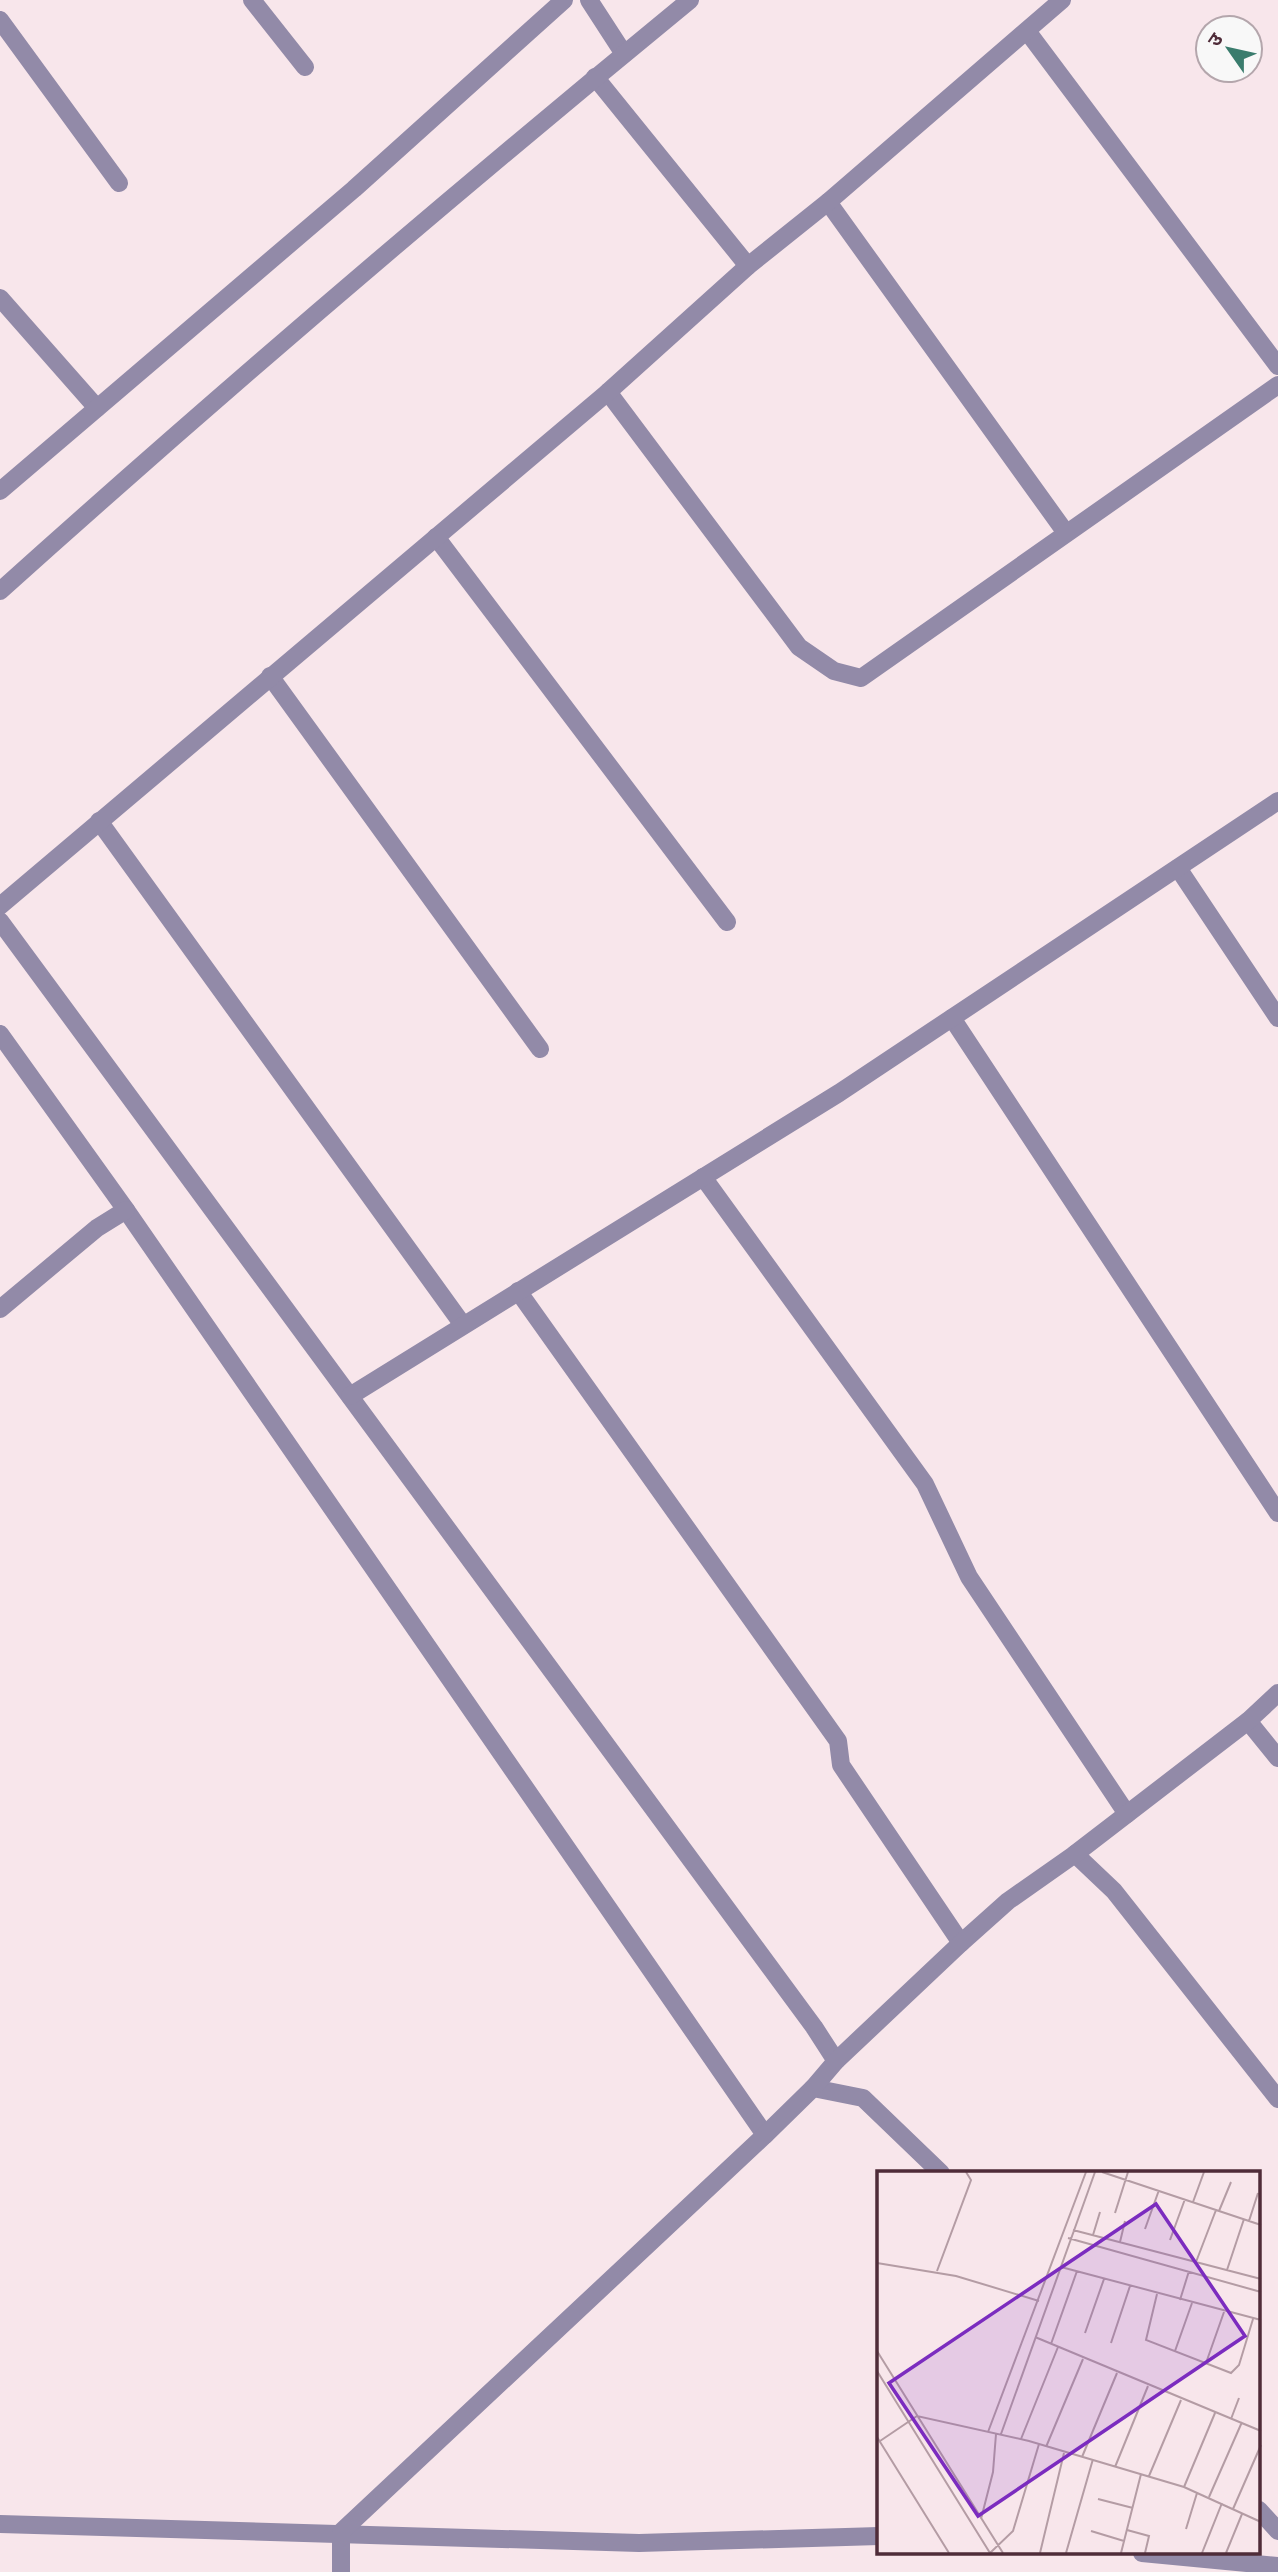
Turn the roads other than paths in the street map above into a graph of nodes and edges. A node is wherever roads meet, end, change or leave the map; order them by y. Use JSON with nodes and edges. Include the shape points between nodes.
{"nodes":[{"id":1,"x":252,"y":0,"type":"edge"},
{"id":2,"x":564,"y":0,"type":"edge"},
{"id":3,"x":589,"y":0,"type":"edge"},
{"id":4,"x":690,"y":0,"type":"edge"},
{"id":5,"x":1062,"y":0,"type":"edge"},
{"id":6,"x":0,"y":20,"type":"edge"},
{"id":7,"x":1027,"y":31,"type":"junction"},
{"id":8,"x":624,"y":54,"type":"junction"},
{"id":9,"x":305,"y":67,"type":"dead end"},
{"id":10,"x":595,"y":76,"type":"junction"},
{"id":11,"x":119,"y":183,"type":"dead end"},
{"id":12,"x":828,"y":202,"type":"junction"},
{"id":13,"x":748,"y":266,"type":"junction"},
{"id":14,"x":0,"y":298,"type":"edge"},
{"id":15,"x":1278,"y":366,"type":"edge"},
{"id":16,"x":1278,"y":385,"type":"edge"},
{"id":17,"x":608,"y":392,"type":"junction"},
{"id":18,"x":97,"y":408,"type":"junction"},
{"id":19,"x":0,"y":491,"type":"edge"},
{"id":20,"x":1066,"y":533,"type":"junction"},
{"id":21,"x":436,"y":537,"type":"junction"},
{"id":22,"x":0,"y":591,"type":"edge"},
{"id":23,"x":270,"y":677,"type":"junction"},
{"id":24,"x":1278,"y":801,"type":"edge"},
{"id":25,"x":99,"y":821,"type":"junction"},
{"id":26,"x":1178,"y":868,"type":"junction"},
{"id":27,"x":0,"y":906,"type":"edge"},
{"id":28,"x":0,"y":921,"type":"edge"},
{"id":29,"x":727,"y":922,"type":"dead end"},
{"id":30,"x":952,"y":1018,"type":"junction"},
{"id":31,"x":1278,"y":1018,"type":"edge"},
{"id":32,"x":0,"y":1034,"type":"edge"},
{"id":33,"x":540,"y":1049,"type":"dead end"},
{"id":34,"x":703,"y":1177,"type":"junction"},
{"id":35,"x":126,"y":1210,"type":"junction"},
{"id":36,"x":518,"y":1291,"type":"junction"},
{"id":37,"x":0,"y":1309,"type":"edge"},
{"id":38,"x":463,"y":1325,"type":"junction"},
{"id":39,"x":350,"y":1396,"type":"junction"},
{"id":40,"x":1278,"y":1513,"type":"edge"},
{"id":41,"x":1278,"y":1693,"type":"edge"},
{"id":42,"x":1248,"y":1721,"type":"junction"},
{"id":43,"x":1278,"y":1758,"type":"edge"},
{"id":44,"x":1127,"y":1814,"type":"junction"},
{"id":45,"x":1075,"y":1854,"type":"junction"},
{"id":46,"x":961,"y":1943,"type":"junction"},
{"id":47,"x":836,"y":2061,"type":"junction"},
{"id":48,"x":813,"y":2088,"type":"junction"},
{"id":49,"x":1278,"y":2099,"type":"edge"},
{"id":50,"x":765,"y":2135,"type":"junction"},
{"id":51,"x":939,"y":2171,"type":"edge"},
{"id":52,"x":1260,"y":2511,"type":"edge"},
{"id":53,"x":0,"y":2524,"type":"edge"},
{"id":54,"x":1278,"y":2531,"type":"edge"},
{"id":55,"x":341,"y":2532,"type":"junction"},
{"id":56,"x":877,"y":2536,"type":"edge"},
{"id":57,"x":1152,"y":2554,"type":"edge"},
{"id":58,"x":1278,"y":2566,"type":"edge"},
{"id":59,"x":341,"y":2572,"type":"edge"}],
"edges":[{"from":1,"to":9,"type":"street"},
{"from":2,"to":18,"type":"street","via":[[354,190]]},
{"from":3,"to":8,"type":"street"},
{"from":4,"to":8,"type":"street"},
{"from":5,"to":7,"type":"street"},
{"from":6,"to":11,"type":"street"},
{"from":7,"to":12,"type":"street"},
{"from":7,"to":15,"type":"street"},
{"from":8,"to":10,"type":"street"},
{"from":10,"to":13,"type":"street"},
{"from":10,"to":22,"type":"street","via":[[170,439]]},
{"from":12,"to":13,"type":"street"},
{"from":12,"to":20,"type":"street"},
{"from":13,"to":17,"type":"street"},
{"from":14,"to":18,"type":"street"},
{"from":16,"to":20,"type":"street"},
{"from":17,"to":20,"type":"street","via":[[799,648],[834,671],[861,678]]},
{"from":17,"to":21,"type":"street"},
{"from":18,"to":19,"type":"street"},
{"from":21,"to":23,"type":"street"},
{"from":21,"to":29,"type":"street"},
{"from":23,"to":25,"type":"street"},
{"from":23,"to":33,"type":"street"},
{"from":24,"to":26,"type":"street"},
{"from":25,"to":27,"type":"street"},
{"from":25,"to":38,"type":"street"},
{"from":26,"to":30,"type":"street"},
{"from":26,"to":31,"type":"street"},
{"from":28,"to":39,"type":"street"},
{"from":30,"to":34,"type":"street"},
{"from":30,"to":40,"type":"street"},
{"from":32,"to":35,"type":"street"},
{"from":34,"to":36,"type":"street"},
{"from":34,"to":44,"type":"street","via":[[925,1484],[969,1577]]},
{"from":35,"to":37,"type":"street","via":[[97,1228]]},
{"from":35,"to":50,"type":"street"},
{"from":36,"to":38,"type":"street"},
{"from":36,"to":46,"type":"street","via":[[838,1741],[841,1765]]},
{"from":38,"to":39,"type":"street"},
{"from":39,"to":47,"type":"street"},
{"from":41,"to":42,"type":"street"},
{"from":42,"to":43,"type":"street"},
{"from":42,"to":44,"type":"street"},
{"from":44,"to":45,"type":"street"},
{"from":45,"to":46,"type":"street","via":[[1009,1901]]},
{"from":45,"to":49,"type":"street","via":[[1114,1891]]},
{"from":46,"to":47,"type":"street"},
{"from":47,"to":48,"type":"street"},
{"from":48,"to":50,"type":"street"},
{"from":48,"to":51,"type":"street","via":[[863,2098]]},
{"from":50,"to":55,"type":"street"},
{"from":52,"to":54,"type":"street"},
{"from":53,"to":55,"type":"street"},
{"from":55,"to":56,"type":"street","via":[[639,2543]]},
{"from":55,"to":59,"type":"street"},
{"from":57,"to":58,"type":"street"}]}
